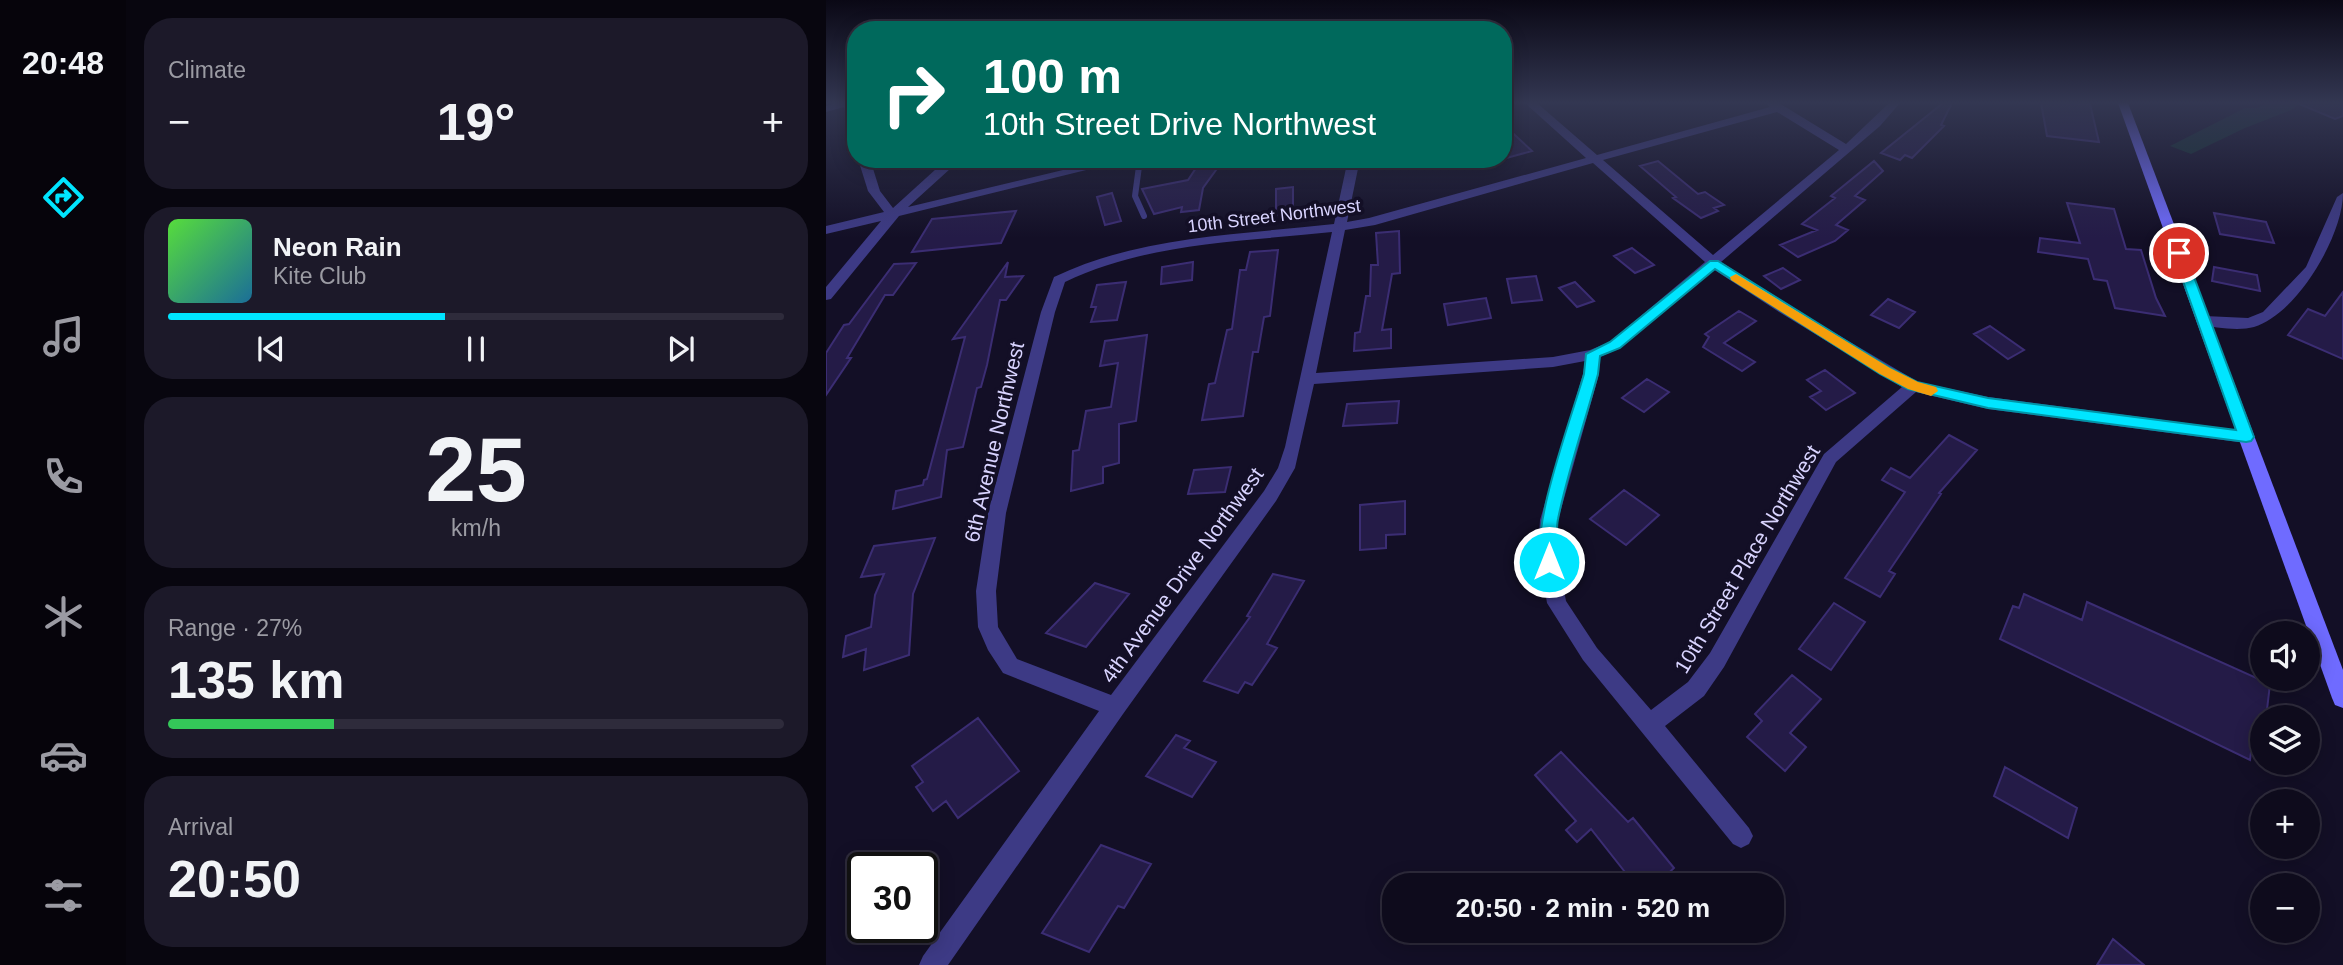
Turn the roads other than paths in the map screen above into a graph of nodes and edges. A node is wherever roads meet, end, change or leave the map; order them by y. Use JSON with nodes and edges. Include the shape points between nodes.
{"nodes":[{"id":1,"x":1582,"y":148,"type":"edge"},
{"id":2,"x":1632,"y":148,"type":"edge"},
{"id":3,"x":2140,"y":148,"type":"edge"},
{"id":4,"x":1846,"y":149,"type":"edge"},
{"id":5,"x":1595,"y":159,"type":"junction"},
{"id":6,"x":867,"y":168,"type":"edge"},
{"id":7,"x":943,"y":168,"type":"edge"},
{"id":8,"x":1088,"y":168,"type":"edge"},
{"id":9,"x":1139,"y":168,"type":"edge"},
{"id":10,"x":1352,"y":168,"type":"edge"},
{"id":11,"x":2343,"y":197,"type":"edge"},
{"id":12,"x":892,"y":215,"type":"junction"},
{"id":13,"x":1144,"y":216,"type":"dead end"},
{"id":14,"x":1339,"y":228,"type":"junction"},
{"id":15,"x":826,"y":230,"type":"edge"},
{"id":16,"x":1714,"y":263,"type":"junction"},
{"id":17,"x":1059,"y":280,"type":"joint"},
{"id":18,"x":826,"y":296,"type":"edge"},
{"id":19,"x":2205,"y":321,"type":"junction"},
{"id":20,"x":1593,"y":354,"type":"junction"},
{"id":21,"x":1307,"y":379,"type":"junction"},
{"id":22,"x":1913,"y":386,"type":"junction"},
{"id":23,"x":2246,"y":437,"type":"junction"},
{"id":24,"x":2343,"y":698,"type":"edge"},
{"id":25,"x":1115,"y":707,"type":"junction"},
{"id":26,"x":1649,"y":724,"type":"junction"},
{"id":27,"x":1741,"y":836,"type":"dead end"},
{"id":28,"x":932,"y":965,"type":"edge"}],
"edges":[{"from":1,"to":5,"type":"street"},
{"from":2,"to":5,"type":"street","name":"10th Street Northwest"},
{"from":3,"to":19,"type":"main road"},
{"from":4,"to":16,"type":"street"},
{"from":5,"to":14,"type":"street","name":"10th Street Northwest"},
{"from":5,"to":16,"type":"street"},
{"from":6,"to":12,"type":"street","via":[[874,191]]},
{"from":7,"to":12,"type":"street"},
{"from":8,"to":12,"type":"street"},
{"from":9,"to":13,"type":"lane","via":[[1135,196]]},
{"from":10,"to":14,"type":"street","name":"4th Avenue Drive Northwest"},
{"from":11,"to":19,"type":"street","via":[[2312,268],[2268,314],[2250,323]]},
{"from":12,"to":15,"type":"street"},
{"from":12,"to":18,"type":"street"},
{"from":14,"to":17,"type":"street","name":"10th Street Northwest","via":[[1167,246],[1093,264]]},
{"from":14,"to":21,"type":"street","name":"4th Avenue Drive Northwest"},
{"from":16,"to":20,"type":"street","via":[[1615,345]]},
{"from":16,"to":22,"type":"street"},
{"from":17,"to":25,"type":"street","name":"6th Avenue Northwest","via":[[997,513],[986,609],[995,644],[1010,666]]},
{"from":19,"to":23,"type":"main road"},
{"from":20,"to":21,"type":"street","via":[[1553,362]]},
{"from":20,"to":26,"type":"street","via":[[1549,520],[1551,578],[1557,603],[1573,631]]},
{"from":21,"to":25,"type":"street","name":"4th Avenue Drive Northwest","via":[[1293,447],[1270,496]]},
{"from":22,"to":23,"type":"street","via":[[1988,403]]},
{"from":22,"to":26,"type":"street","name":"10th Street Place Northwest","via":[[1830,458],[1717,660],[1696,689]]},
{"from":23,"to":24,"type":"main road"},
{"from":25,"to":28,"type":"street","name":"4th Avenue Drive Northwest"},
{"from":26,"to":27,"type":"street"}]}
